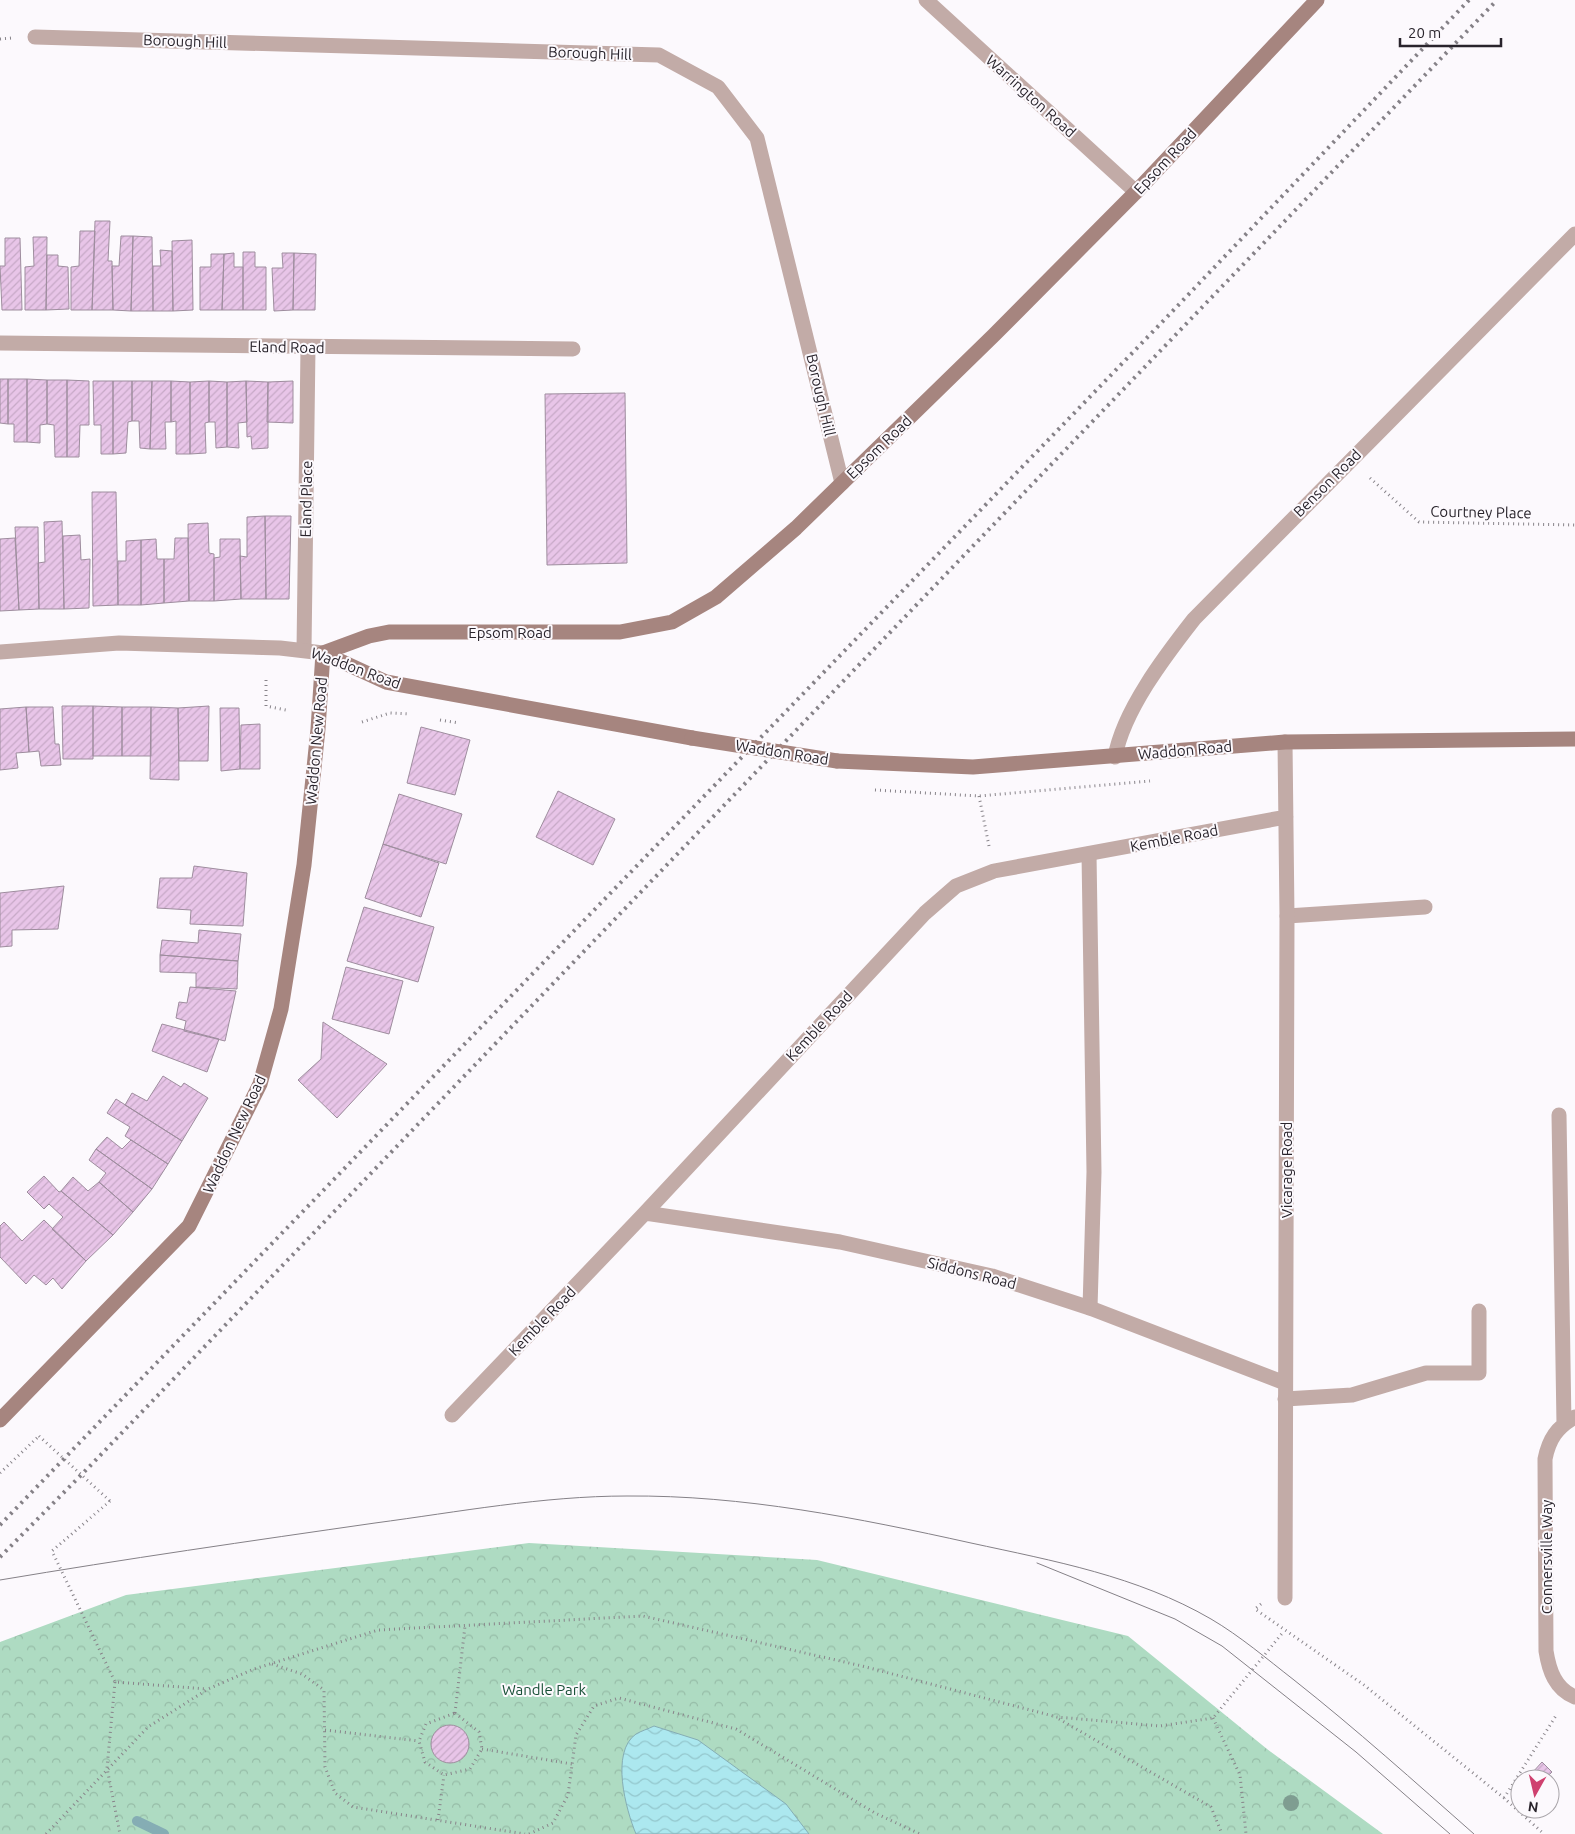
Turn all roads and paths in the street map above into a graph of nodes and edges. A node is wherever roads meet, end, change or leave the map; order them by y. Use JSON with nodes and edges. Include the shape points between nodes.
{"nodes":[{"id":1,"x":926,"y":0,"type":"edge"},
{"id":2,"x":1317,"y":0,"type":"edge"},
{"id":3,"x":35,"y":37,"type":"dead end"},
{"id":4,"x":1136,"y":192,"type":"junction"},
{"id":5,"x":1575,"y":234,"type":"edge"},
{"id":6,"x":0,"y":343,"type":"edge"},
{"id":7,"x":308,"y":347,"type":"junction"},
{"id":8,"x":573,"y":349,"type":"dead end"},
{"id":9,"x":1350,"y":460,"type":"junction"},
{"id":10,"x":842,"y":483,"type":"junction"},
{"id":11,"x":1575,"y":525,"type":"edge"},
{"id":12,"x":304,"y":650,"type":"junction"},
{"id":13,"x":0,"y":652,"type":"edge"},
{"id":14,"x":323,"y":653,"type":"junction"},
{"id":15,"x":266,"y":680,"type":"dead end"},
{"id":16,"x":286,"y":710,"type":"dead end"},
{"id":17,"x":1575,"y":739,"type":"edge"},
{"id":18,"x":1285,"y":742,"type":"junction"},
{"id":19,"x":1115,"y":757,"type":"junction"},
{"id":20,"x":1159,"y":780,"type":"dead end"},
{"id":21,"x":870,"y":790,"type":"dead end"},
{"id":22,"x":978,"y":796,"type":"junction"},
{"id":23,"x":1286,"y":817,"type":"junction"},
{"id":24,"x":990,"y":852,"type":"dead end"},
{"id":25,"x":1089,"y":854,"type":"junction"},
{"id":26,"x":1425,"y":907,"type":"dead end"},
{"id":27,"x":1287,"y":916,"type":"junction"},
{"id":28,"x":1559,"y":1116,"type":"dead end"},
{"id":29,"x":645,"y":1213,"type":"junction"},
{"id":30,"x":1090,"y":1308,"type":"junction"},
{"id":31,"x":1479,"y":1311,"type":"dead end"},
{"id":32,"x":1286,"y":1383,"type":"junction"},
{"id":33,"x":1285,"y":1399,"type":"junction"},
{"id":34,"x":2,"y":1412,"type":"edge"},
{"id":35,"x":452,"y":1415,"type":"dead end"},
{"id":36,"x":1569,"y":1421,"type":"edge"},
{"id":37,"x":0,"y":1473,"type":"edge"},
{"id":38,"x":1285,"y":1598,"type":"dead end"},
{"id":39,"x":465,"y":1626,"type":"junction"},
{"id":40,"x":271,"y":1664,"type":"junction"},
{"id":41,"x":115,"y":1682,"type":"junction"},
{"id":42,"x":208,"y":1689,"type":"junction"},
{"id":43,"x":1572,"y":1696,"type":"edge"},
{"id":44,"x":455,"y":1714,"type":"junction"},
{"id":45,"x":1057,"y":1717,"type":"junction"},
{"id":46,"x":1212,"y":1718,"type":"junction"},
{"id":47,"x":325,"y":1730,"type":"junction"},
{"id":48,"x":419,"y":1741,"type":"junction"},
{"id":49,"x":482,"y":1749,"type":"junction"},
{"id":50,"x":572,"y":1764,"type":"junction"},
{"id":51,"x":106,"y":1768,"type":"junction"},
{"id":52,"x":444,"y":1775,"type":"junction"},
{"id":53,"x":1504,"y":1798,"type":"junction"},
{"id":54,"x":438,"y":1820,"type":"junction"},
{"id":55,"x":912,"y":1831,"type":"junction"},
{"id":56,"x":46,"y":1834,"type":"edge"},
{"id":57,"x":120,"y":1834,"type":"edge"},
{"id":58,"x":525,"y":1834,"type":"edge"},
{"id":59,"x":529,"y":1834,"type":"edge"},
{"id":60,"x":906,"y":1834,"type":"edge"},
{"id":61,"x":920,"y":1834,"type":"edge"},
{"id":62,"x":1222,"y":1834,"type":"edge"},
{"id":63,"x":1246,"y":1834,"type":"edge"},
{"id":64,"x":1544,"y":1834,"type":"edge"}],
"edges":[{"from":1,"to":4,"type":"street","name":"Warrington Road"},
{"from":2,"to":4,"type":"street","name":"Epsom Road"},
{"from":3,"to":10,"type":"street","name":"Borough Hill","via":[[659,55],[718,87],[757,138]]},
{"from":4,"to":10,"type":"street","name":"Epsom Road"},
{"from":5,"to":9,"type":"street","name":"Benson Road"},
{"from":6,"to":7,"type":"street","name":"Eland Road"},
{"from":7,"to":8,"type":"street","name":"Eland Road"},
{"from":7,"to":12,"type":"street","name":"Eland Place"},
{"from":9,"to":11,"type":"path","name":"Courtney Place","via":[[1419,522]]},
{"from":9,"to":19,"type":"street","name":"Benson Road","via":[[1188,626],[1148,683],[1118,738]]},
{"from":10,"to":14,"type":"street","name":"Epsom Road","via":[[716,598],[672,622],[620,632],[593,633],[389,632]]},
{"from":12,"to":13,"type":"street","name":"Waddon Road","via":[[120,643]]},
{"from":12,"to":14,"type":"street","name":"Waddon Road"},
{"from":14,"to":19,"type":"street","name":"Waddon Road","bridge":true,"via":[[386,682],[837,761],[973,767]]},
{"from":14,"to":34,"type":"street","name":"Waddon New Road","via":[[304,865],[281,1009],[260,1084],[190,1226]]},
{"from":15,"to":16,"type":"path","via":[[266,706]]},
{"from":17,"to":18,"type":"street","name":"Waddon Road"},
{"from":18,"to":19,"type":"street","name":"Waddon Road"},
{"from":18,"to":23,"type":"street","name":"Vicarage Road"},
{"from":20,"to":22,"type":"path"},
{"from":21,"to":22,"type":"path"},
{"from":22,"to":24,"type":"path"},
{"from":23,"to":25,"type":"street","name":"Kemble Road"},
{"from":23,"to":27,"type":"street","name":"Vicarage Road"},
{"from":25,"to":29,"type":"street","name":"Kemble Road","via":[[994,871],[956,886],[925,913]]},
{"from":25,"to":30,"type":"street","via":[[1094,1172]]},
{"from":26,"to":27,"type":"street"},
{"from":27,"to":32,"type":"street","name":"Vicarage Road"},
{"from":28,"to":36,"type":"street"},
{"from":29,"to":30,"type":"street","name":"Siddons Road","via":[[840,1242],[992,1276]]},
{"from":29,"to":35,"type":"street","name":"Kemble Road"},
{"from":30,"to":32,"type":"street","name":"Siddons Road"},
{"from":31,"to":33,"type":"street","via":[[1479,1373],[1426,1372],[1352,1395]]},
{"from":32,"to":33,"type":"street","name":"Vicarage Road"},
{"from":33,"to":38,"type":"street","name":"Vicarage Road"},
{"from":36,"to":43,"type":"street","name":"Connersville Way","via":[[1554,1434],[1545,1458],[1546,1651],[1549,1669],[1557,1684]]},
{"from":37,"to":41,"type":"path","bridge":true,"via":[[39,1436],[110,1501],[52,1551]]},
{"from":39,"to":40,"type":"path","via":[[378,1630]]},
{"from":39,"to":44,"type":"path"},
{"from":39,"to":45,"type":"path","via":[[643,1616],[862,1666]]},
{"from":40,"to":42,"type":"path"},
{"from":40,"to":47,"type":"path","via":[[302,1674],[324,1690]]},
{"from":41,"to":42,"type":"path"},
{"from":41,"to":51,"type":"path"},
{"from":42,"to":51,"type":"path","via":[[148,1727]]},
{"from":43,"to":53,"type":"path"},
{"from":44,"to":48,"type":"path","via":[[426,1724]]},
{"from":44,"to":49,"type":"path","via":[[479,1732]]},
{"from":45,"to":46,"type":"path","via":[[1160,1726]]},
{"from":45,"to":62,"type":"path","via":[[1211,1807]]},
{"from":46,"to":53,"type":"path","via":[[1284,1631],[1364,1685]]},
{"from":46,"to":63,"type":"path","via":[[1240,1775]]},
{"from":47,"to":48,"type":"path"},
{"from":47,"to":54,"type":"path","via":[[325,1767],[335,1793],[353,1807]]},
{"from":48,"to":52,"type":"path","via":[[425,1762]]},
{"from":49,"to":50,"type":"path"},
{"from":49,"to":52,"type":"path","via":[[470,1770]]},
{"from":50,"to":55,"type":"path","via":[[576,1735],[594,1706],[620,1698],[736,1729],[875,1813]]},
{"from":50,"to":59,"type":"path","via":[[568,1795],[553,1823]]},
{"from":51,"to":56,"type":"path"},
{"from":51,"to":57,"type":"path"},
{"from":52,"to":54,"type":"path"},
{"from":53,"to":64,"type":"path"},
{"from":54,"to":58,"type":"path"},
{"from":55,"to":60,"type":"path"},
{"from":55,"to":61,"type":"path"}]}
